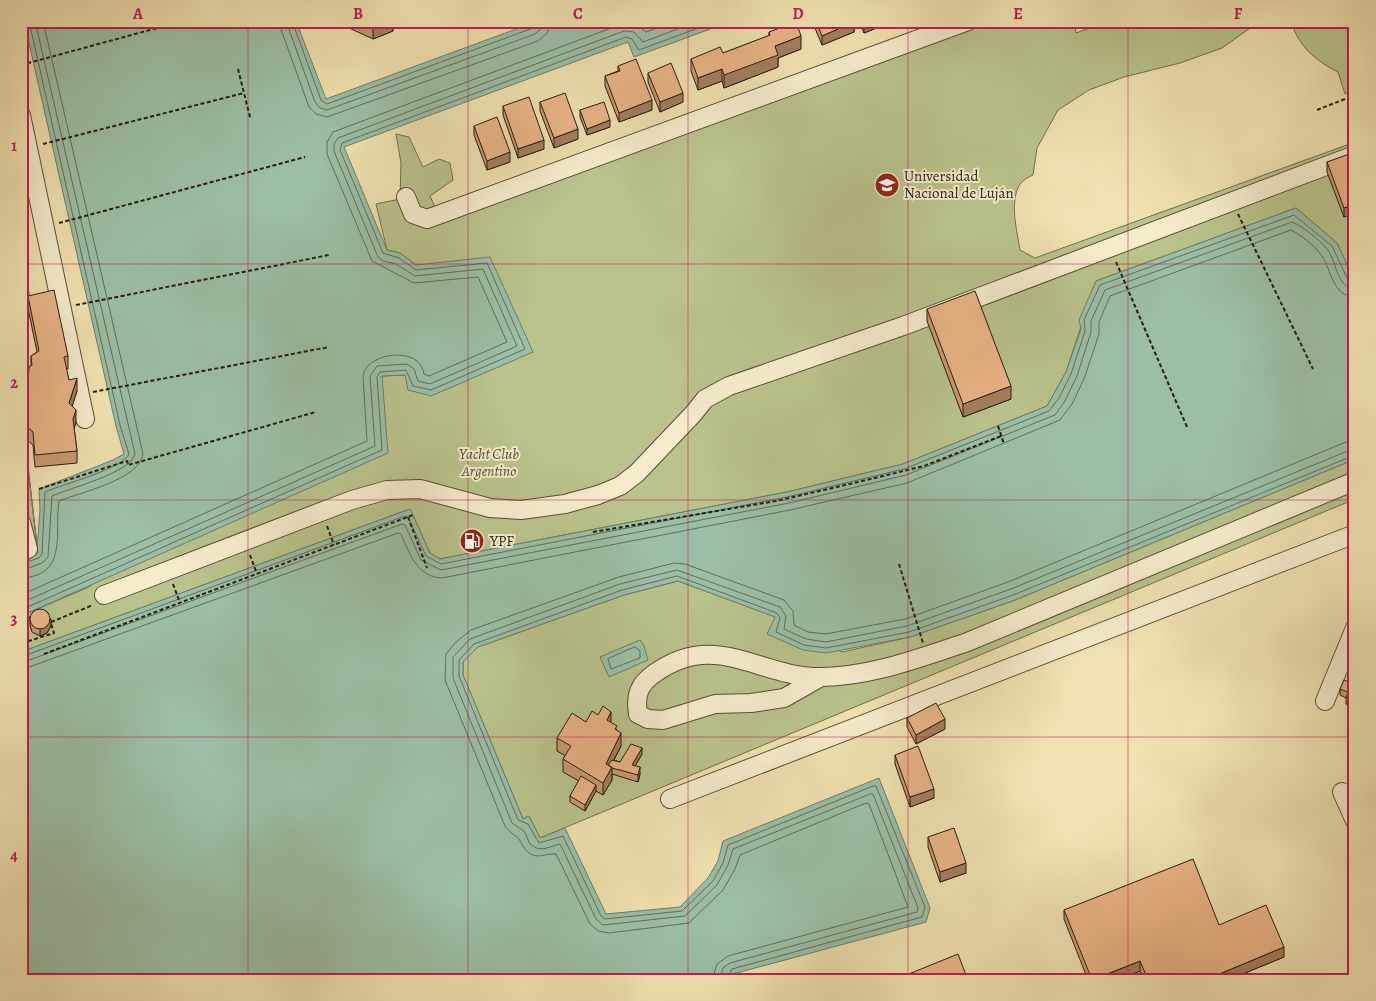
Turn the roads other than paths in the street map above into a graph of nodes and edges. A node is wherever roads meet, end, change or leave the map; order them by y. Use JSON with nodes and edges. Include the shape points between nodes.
{"nodes":[{"id":1,"x":968,"y":21,"type":"edge"},
{"id":2,"x":21,"y":115,"type":"edge"},
{"id":3,"x":1355,"y":156,"type":"edge"},
{"id":4,"x":406,"y":197,"type":"dead end"},
{"id":5,"x":85,"y":419,"type":"dead end"},
{"id":6,"x":1355,"y":481,"type":"edge"},
{"id":7,"x":21,"y":522,"type":"edge"},
{"id":8,"x":1355,"y":534,"type":"edge"},
{"id":9,"x":21,"y":552,"type":"edge"},
{"id":10,"x":104,"y":595,"type":"road end"},
{"id":11,"x":1355,"y":628,"type":"edge"},
{"id":12,"x":821,"y":677,"type":"junction"},
{"id":13,"x":1325,"y":701,"type":"dead end"},
{"id":14,"x":1342,"y":792,"type":"dead end"},
{"id":15,"x":670,"y":799,"type":"dead end"},
{"id":16,"x":1355,"y":821,"type":"edge"}],
"edges":[{"from":1,"to":4,"type":"street","via":[[427,219],[413,214]]},
{"from":2,"to":5,"type":"street"},
{"from":3,"to":10,"type":"street","via":[[903,326],[730,386],[705,399],[637,473],[620,486],[598,495],[565,504],[521,510],[490,508],[420,489],[387,490],[352,500]]},
{"from":6,"to":12,"type":"street","via":[[966,643],[875,672]]},
{"from":7,"to":9,"type":"street","via":[[28,549]]},
{"from":8,"to":15,"type":"street"},
{"from":11,"to":13,"type":"street"},
{"from":12,"to":12,"type":"street","via":[[785,673],[730,657],[701,653],[666,665],[640,685],[636,700],[638,714],[648,719],[663,720],[715,704],[784,698]]},
{"from":14,"to":16,"type":"street"}]}
